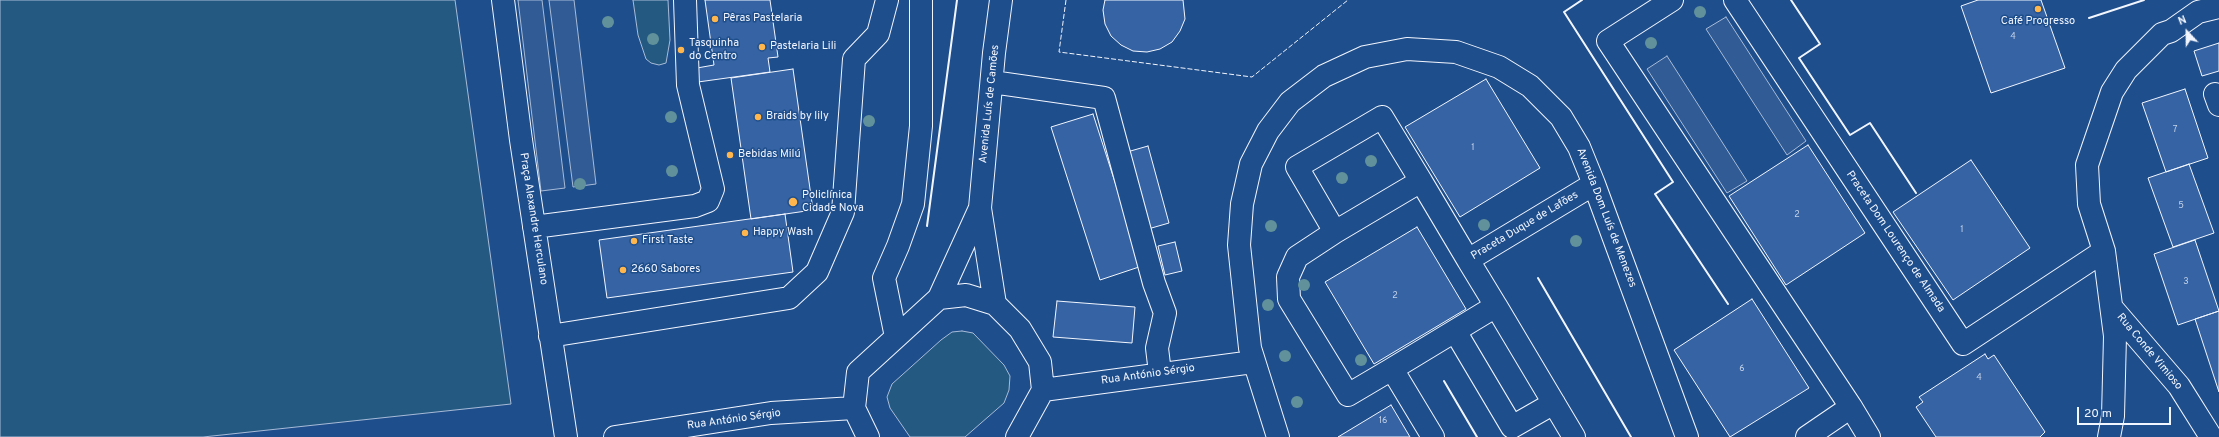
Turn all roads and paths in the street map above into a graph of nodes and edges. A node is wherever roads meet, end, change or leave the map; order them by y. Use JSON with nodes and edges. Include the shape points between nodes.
{"nodes":[{"id":1,"x":504,"y":0,"type":"edge"},
{"id":2,"x":685,"y":0,"type":"edge"},
{"id":3,"x":887,"y":0,"type":"edge"},
{"id":4,"x":920,"y":0,"type":"edge"},
{"id":5,"x":1001,"y":0,"type":"edge"},
{"id":6,"x":1672,"y":0,"type":"edge"},
{"id":7,"x":1735,"y":0,"type":"edge"},
{"id":8,"x":2219,"y":7,"type":"edge"},
{"id":9,"x":992,"y":82,"type":"junction"},
{"id":10,"x":1420,"y":181,"type":"junction"},
{"id":11,"x":1594,"y":184,"type":"junction"},
{"id":12,"x":980,"y":208,"type":"junction"},
{"id":13,"x":534,"y":227,"type":"junction"},
{"id":14,"x":1335,"y":232,"type":"junction"},
{"id":15,"x":2104,"y":252,"type":"junction"},
{"id":16,"x":1468,"y":260,"type":"junction"},
{"id":17,"x":939,"y":298,"type":"junction"},
{"id":18,"x":995,"y":304,"type":"junction"},
{"id":19,"x":1496,"y":306,"type":"junction"},
{"id":20,"x":2112,"y":308,"type":"junction"},
{"id":21,"x":1454,"y":331,"type":"junction"},
{"id":22,"x":550,"y":336,"type":"junction"},
{"id":23,"x":896,"y":337,"type":"junction"},
{"id":24,"x":1253,"y":362,"type":"junction"},
{"id":25,"x":1392,"y":369,"type":"junction"},
{"id":26,"x":1160,"y":373,"type":"junction"},
{"id":27,"x":1043,"y":390,"type":"junction"},
{"id":28,"x":1554,"y":403,"type":"junction"},
{"id":29,"x":1851,"y":407,"type":"junction"},
{"id":30,"x":854,"y":408,"type":"junction"},
{"id":31,"x":566,"y":437,"type":"edge"},
{"id":32,"x":615,"y":437,"type":"edge"},
{"id":33,"x":868,"y":437,"type":"edge"},
{"id":34,"x":1017,"y":437,"type":"edge"},
{"id":35,"x":1278,"y":437,"type":"edge"},
{"id":36,"x":1433,"y":437,"type":"edge"},
{"id":37,"x":1574,"y":437,"type":"edge"},
{"id":38,"x":1687,"y":437,"type":"edge"},
{"id":39,"x":1807,"y":437,"type":"edge"},
{"id":40,"x":1869,"y":437,"type":"edge"},
{"id":41,"x":2109,"y":437,"type":"edge"},
{"id":42,"x":2211,"y":437,"type":"edge"}],
"edges":[{"from":1,"to":13,"type":"street","name":"Praça Alexandre Herculano"},
{"from":2,"to":13,"type":"street","via":[[688,85],[713,189],[708,201],[694,206]]},
{"from":3,"to":22,"type":"street","via":[[878,34],[854,59],[843,212],[817,272],[789,298]]},
{"from":4,"to":23,"type":"street","via":[[921,126],[913,204],[884,278]]},
{"from":5,"to":9,"type":"street","name":"Avenida Luís de Camões"},
{"from":6,"to":29,"type":"street","via":[[1608,41]]},
{"from":7,"to":15,"type":"street","name":"Praceta Dom Lourenço de Almada","via":[[1963,344]]},
{"from":8,"to":15,"type":"street","via":[[2198,12],[2171,31],[2162,34],[2126,70],[2112,92],[2087,165],[2089,204]]},
{"from":9,"to":12,"type":"street","name":"Avenida Luís de Camões"},
{"from":9,"to":26,"type":"street","via":[[1104,98],[1154,283],[1166,313],[1156,348]]},
{"from":10,"to":14,"type":"street"},
{"from":10,"to":14,"type":"street","via":[[1382,117],[1375,120],[1297,167]]},
{"from":10,"to":16,"type":"street"},
{"from":11,"to":16,"type":"street","name":"Praceta Duque de Lafões"},
{"from":11,"to":24,"type":"street","name":"Avenida Dom Luís de Menezes","via":[[1579,147],[1561,117],[1530,86],[1498,67],[1456,52],[1407,49],[1365,56],[1324,76],[1290,102],[1268,131],[1251,164],[1242,204],[1239,245]]},
{"from":11,"to":38,"type":"street","name":"Avenida Dom Luís de Menezes"},
{"from":12,"to":17,"type":"street"},
{"from":12,"to":18,"type":"street"},
{"from":13,"to":22,"type":"street","name":"Praça Alexandre Herculano"},
{"from":14,"to":25,"type":"street","via":[[1296,257],[1288,277],[1289,299],[1348,395]]},
{"from":15,"to":20,"type":"street"},
{"from":16,"to":19,"type":"street","name":"Praceta Duque de Lafões"},
{"from":17,"to":18,"type":"street","via":[[966,295]]},
{"from":17,"to":23,"type":"street"},
{"from":18,"to":27,"type":"street","via":[[1020,329],[1040,362]]},
{"from":19,"to":21,"type":"street"},
{"from":19,"to":28,"type":"street","name":"Praceta Duque de Lafões"},
{"from":20,"to":41,"type":"street","via":[[2115,336],[2114,392]]},
{"from":20,"to":42,"type":"street","name":"Rua Conde Vimioso","via":[[2179,386]]},
{"from":21,"to":25,"type":"street"},
{"from":21,"to":28,"type":"street","via":[[1512,427]]},
{"from":22,"to":31,"type":"street","name":"Praça Alexandre Herculano"},
{"from":23,"to":30,"type":"street","via":[[858,372]]},
{"from":24,"to":26,"type":"street","name":"Rua António Sérgio"},
{"from":24,"to":35,"type":"street","name":"Avenida Dom Luís de Menezes"},
{"from":25,"to":36,"type":"street"},
{"from":26,"to":27,"type":"street","name":"Rua António Sérgio"},
{"from":27,"to":34,"type":"street"},
{"from":28,"to":37,"type":"street","name":"Praceta Duque de Lafões"},
{"from":29,"to":39,"type":"street"},
{"from":29,"to":40,"type":"street"},
{"from":30,"to":32,"type":"street","name":"Rua António Sérgio","via":[[771,414]]},
{"from":30,"to":33,"type":"street"}]}
